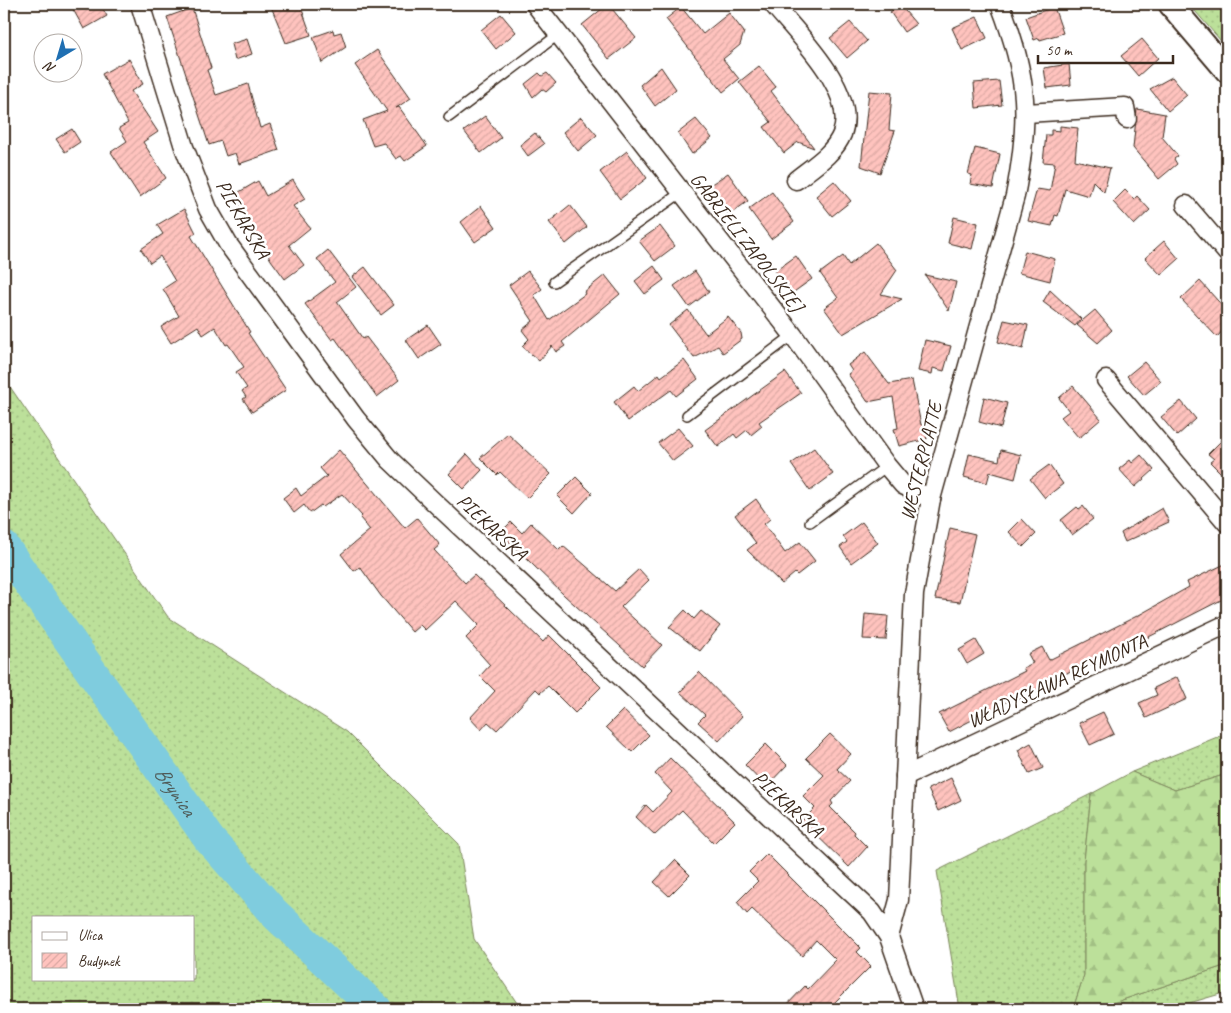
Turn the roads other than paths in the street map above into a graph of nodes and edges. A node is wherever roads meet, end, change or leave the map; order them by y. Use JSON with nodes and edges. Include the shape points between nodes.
{"nodes":[{"id":1,"x":140,"y":4,"type":"edge"},
{"id":2,"x":536,"y":4,"type":"edge"},
{"id":3,"x":773,"y":4,"type":"edge"},
{"id":4,"x":1000,"y":4,"type":"edge"},
{"id":5,"x":1170,"y":4,"type":"edge"},
{"id":6,"x":559,"y":34,"type":"junction"},
{"id":7,"x":1227,"y":71,"type":"edge"},
{"id":8,"x":1026,"y":113,"type":"junction"},
{"id":9,"x":449,"y":117,"type":"dead end"},
{"id":10,"x":1127,"y":119,"type":"dead end"},
{"id":11,"x":796,"y":180,"type":"dead end"},
{"id":12,"x":682,"y":192,"type":"junction"},
{"id":13,"x":1186,"y":206,"type":"dead end"},
{"id":14,"x":1227,"y":253,"type":"edge"},
{"id":15,"x":554,"y":282,"type":"dead end"},
{"id":16,"x":793,"y":335,"type":"junction"},
{"id":17,"x":1106,"y":380,"type":"dead end"},
{"id":18,"x":686,"y":416,"type":"dead end"},
{"id":19,"x":887,"y":466,"type":"junction"},
{"id":20,"x":931,"y":499,"type":"junction"},
{"id":21,"x":810,"y":522,"type":"dead end"},
{"id":22,"x":1227,"y":523,"type":"edge"},
{"id":23,"x":1227,"y":624,"type":"edge"},
{"id":24,"x":905,"y":776,"type":"junction"},
{"id":25,"x":889,"y":938,"type":"junction"},
{"id":26,"x":914,"y":1009,"type":"edge"}],
"edges":[{"from":1,"to":25,"type":"street","name":"PIEKARSKA","via":[[184,147],[208,209],[228,244],[356,419],[390,460],[435,503],[872,912]]},
{"from":2,"to":6,"type":"street","name":"GABRIELI ZAPOLSKIEJ"},
{"from":3,"to":11,"type":"street","via":[[831,77],[844,108],[842,135],[833,148]]},
{"from":4,"to":8,"type":"street","name":"WESTERPLATTE","via":[[1015,44]]},
{"from":5,"to":7,"type":"street"},
{"from":6,"to":9,"type":"lane"},
{"from":6,"to":12,"type":"street","name":"GABRIELI ZAPOLSKIEJ"},
{"from":8,"to":10,"type":"street","via":[[1125,107]]},
{"from":8,"to":20,"type":"street","name":"WESTERPLATTE","via":[[1023,157],[1015,196]]},
{"from":12,"to":15,"type":"lane"},
{"from":12,"to":16,"type":"street","name":"GABRIELI ZAPOLSKIEJ"},
{"from":13,"to":14,"type":"street"},
{"from":16,"to":18,"type":"lane"},
{"from":16,"to":19,"type":"street","name":"GABRIELI ZAPOLSKIEJ"},
{"from":17,"to":22,"type":"street"},
{"from":19,"to":20,"type":"street","name":"GABRIELI ZAPOLSKIEJ","via":[[902,485]]},
{"from":19,"to":21,"type":"lane"},
{"from":20,"to":24,"type":"street","name":"WESTERPLATTE","via":[[914,594]]},
{"from":23,"to":24,"type":"street","name":"WŁADYSŁAWA REYMONTA"},
{"from":24,"to":25,"type":"street","name":"WESTERPLATTE","via":[[899,900]]},
{"from":25,"to":26,"type":"street","name":"PIEKARSKA"}]}
